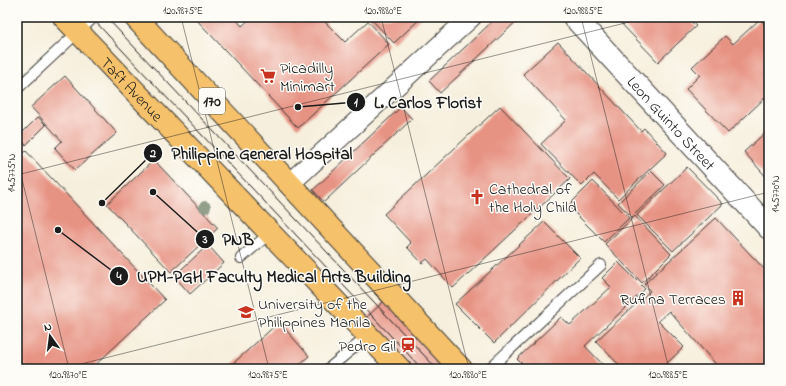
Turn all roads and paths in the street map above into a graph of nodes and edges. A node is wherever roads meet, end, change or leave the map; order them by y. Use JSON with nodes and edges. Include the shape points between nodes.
{"nodes":[{"id":1,"x":94,"y":17,"type":"edge"},
{"id":2,"x":135,"y":17,"type":"edge"},
{"id":3,"x":471,"y":17,"type":"edge"},
{"id":4,"x":574,"y":17,"type":"edge"},
{"id":5,"x":72,"y":25,"type":"edge"},
{"id":6,"x":17,"y":89,"type":"edge"},
{"id":7,"x":289,"y":184,"type":"junction"},
{"id":8,"x":769,"y":228,"type":"edge"},
{"id":9,"x":270,"y":233,"type":"junction"},
{"id":10,"x":241,"y":258,"type":"dead end"},
{"id":11,"x":601,"y":265,"type":"dead end"},
{"id":12,"x":368,"y":336,"type":"junction"},
{"id":13,"x":328,"y":369,"type":"edge"},
{"id":14,"x":400,"y":369,"type":"edge"},
{"id":15,"x":461,"y":369,"type":"edge"},
{"id":16,"x":489,"y":369,"type":"edge"}],
"edges":[{"from":1,"to":5,"type":"lane"},
{"from":2,"to":7,"type":"main road","number":"170"},
{"from":3,"to":7,"type":"street"},
{"from":4,"to":8,"type":"street","name":"Leon Guinto Street"},
{"from":5,"to":6,"type":"lane"},
{"from":5,"to":9,"type":"main road","name":"Taft Avenue"},
{"from":7,"to":15,"type":"main road","number":"170"},
{"from":9,"to":10,"type":"lane"},
{"from":9,"to":12,"type":"main road","name":"Taft Avenue"},
{"from":11,"to":16,"type":"lane"},
{"from":12,"to":13,"type":"lane"},
{"from":12,"to":14,"type":"main road","name":"Taft Avenue"}]}
